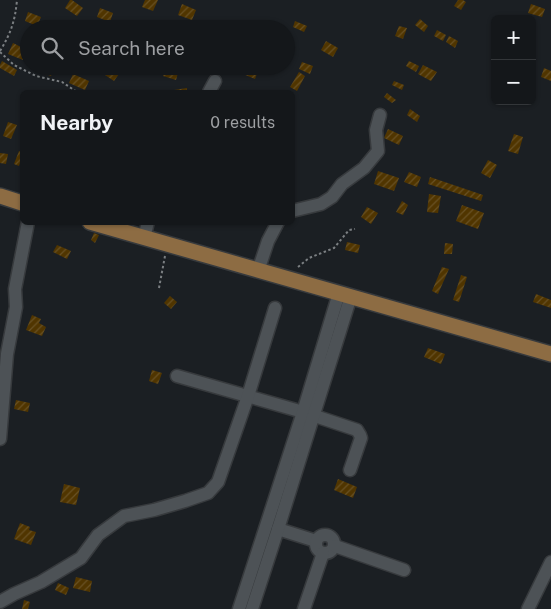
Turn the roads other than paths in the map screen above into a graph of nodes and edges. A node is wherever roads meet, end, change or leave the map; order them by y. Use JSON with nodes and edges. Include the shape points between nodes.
{"nodes":[{"id":1,"x":380,"y":115,"type":"dead end"},
{"id":2,"x":0,"y":196,"type":"edge"},
{"id":3,"x":20,"y":202,"type":"edge"},
{"id":4,"x":295,"y":210,"type":"edge"},
{"id":5,"x":27,"y":225,"type":"edge"},
{"id":6,"x":100,"y":225,"type":"edge"},
{"id":7,"x":147,"y":225,"type":"edge"},
{"id":8,"x":276,"y":225,"type":"edge"},
{"id":9,"x":144,"y":238,"type":"junction"},
{"id":10,"x":258,"y":271,"type":"junction"},
{"id":11,"x":345,"y":294,"type":"junction"},
{"id":12,"x":275,"y":308,"type":"dead end"},
{"id":13,"x":551,"y":354,"type":"edge"},
{"id":14,"x":177,"y":376,"type":"dead end"},
{"id":15,"x":248,"y":396,"type":"junction"},
{"id":16,"x":308,"y":414,"type":"junction"},
{"id":17,"x":0,"y":439,"type":"edge"},
{"id":18,"x":350,"y":470,"type":"dead end"},
{"id":19,"x":278,"y":529,"type":"junction"},
{"id":20,"x":316,"y":541,"type":"junction"},
{"id":21,"x":335,"y":546,"type":"junction"},
{"id":22,"x":323,"y":553,"type":"junction"},
{"id":23,"x":551,"y":562,"type":"edge"},
{"id":24,"x":404,"y":570,"type":"dead end"},
{"id":25,"x":0,"y":602,"type":"edge"},
{"id":26,"x":244,"y":608,"type":"edge"},
{"id":27,"x":304,"y":609,"type":"edge"},
{"id":28,"x":528,"y":609,"type":"edge"}],
"edges":[{"from":1,"to":4,"type":"street","via":[[376,132],[378,151],[364,168],[323,203]]},
{"from":2,"to":3,"type":"main road"},
{"from":5,"to":17,"type":"street","via":[[15,289],[16,306],[7,354]]},
{"from":6,"to":9,"type":"main road"},
{"from":7,"to":9,"type":"street"},
{"from":8,"to":10,"type":"street"},
{"from":9,"to":10,"type":"main road"},
{"from":10,"to":11,"type":"main road"},
{"from":11,"to":13,"type":"main road"},
{"from":11,"to":16,"type":"street"},
{"from":12,"to":15,"type":"street"},
{"from":14,"to":15,"type":"street"},
{"from":15,"to":16,"type":"street"},
{"from":15,"to":25,"type":"street","via":[[218,482],[208,493],[124,516],[98,535],[81,558]]},
{"from":16,"to":18,"type":"street","via":[[359,432],[361,438]]},
{"from":16,"to":19,"type":"street"},
{"from":16,"to":26,"type":"street"},
{"from":19,"to":20,"type":"street"},
{"from":19,"to":26,"type":"street"},
{"from":20,"to":21,"type":"street","via":[[322,534],[328,534]]},
{"from":20,"to":22,"type":"street","via":[[318,550]]},
{"from":21,"to":22,"type":"street"},
{"from":21,"to":24,"type":"street"},
{"from":22,"to":27,"type":"street"},
{"from":23,"to":28,"type":"street"}]}
